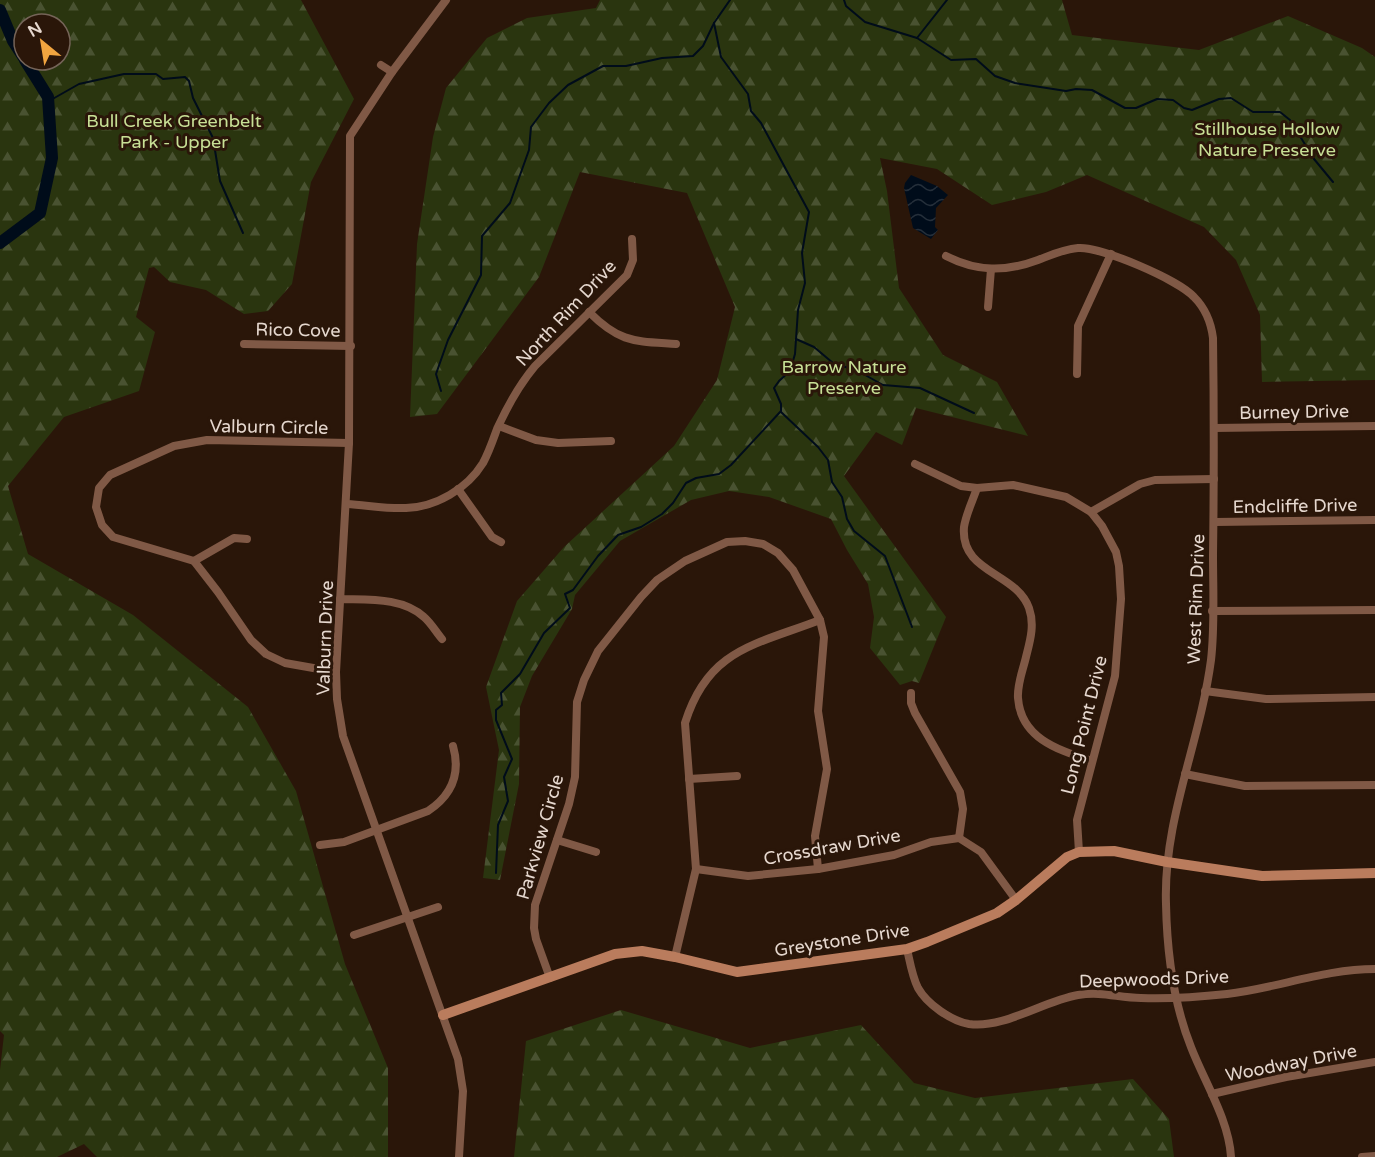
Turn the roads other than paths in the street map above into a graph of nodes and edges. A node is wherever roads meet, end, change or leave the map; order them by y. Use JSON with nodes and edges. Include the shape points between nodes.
{"nodes":[{"id":1,"x":446,"y":0,"type":"edge"},
{"id":2,"x":381,"y":65,"type":"dead end"},
{"id":3,"x":392,"y":72,"type":"junction"},
{"id":4,"x":632,"y":239,"type":"dead end"},
{"id":5,"x":1111,"y":254,"type":"junction"},
{"id":6,"x":946,"y":256,"type":"dead end"},
{"id":7,"x":991,"y":269,"type":"junction"},
{"id":8,"x":988,"y":307,"type":"dead end"},
{"id":9,"x":589,"y":312,"type":"junction"},
{"id":10,"x":244,"y":344,"type":"dead end"},
{"id":11,"x":676,"y":344,"type":"dead end"},
{"id":12,"x":351,"y":346,"type":"junction"},
{"id":13,"x":1077,"y":374,"type":"dead end"},
{"id":14,"x":499,"y":426,"type":"junction"},
{"id":15,"x":1375,"y":426,"type":"edge"},
{"id":16,"x":1214,"y":428,"type":"junction"},
{"id":17,"x":611,"y":441,"type":"dead end"},
{"id":18,"x":350,"y":442,"type":"junction"},
{"id":19,"x":915,"y":464,"type":"dead end"},
{"id":20,"x":1214,"y":478,"type":"junction"},
{"id":21,"x":977,"y":488,"type":"junction"},
{"id":22,"x":458,"y":489,"type":"junction"},
{"id":23,"x":347,"y":504,"type":"junction"},
{"id":24,"x":1091,"y":512,"type":"junction"},
{"id":25,"x":1375,"y":520,"type":"edge"},
{"id":26,"x":1215,"y":522,"type":"junction"},
{"id":27,"x":247,"y":539,"type":"dead end"},
{"id":28,"x":501,"y":542,"type":"dead end"},
{"id":29,"x":194,"y":561,"type":"junction"},
{"id":30,"x":340,"y":599,"type":"junction"},
{"id":31,"x":1375,"y":610,"type":"edge"},
{"id":32,"x":1212,"y":611,"type":"junction"},
{"id":33,"x":820,"y":620,"type":"junction"},
{"id":34,"x":442,"y":639,"type":"dead end"},
{"id":35,"x":336,"y":672,"type":"junction"},
{"id":36,"x":1205,"y":691,"type":"junction"},
{"id":37,"x":911,"y":693,"type":"dead end"},
{"id":38,"x":1375,"y":697,"type":"edge"},
{"id":39,"x":453,"y":746,"type":"dead end"},
{"id":40,"x":1092,"y":761,"type":"junction"},
{"id":41,"x":1185,"y":774,"type":"junction"},
{"id":42,"x":737,"y":776,"type":"dead end"},
{"id":43,"x":689,"y":779,"type":"junction"},
{"id":44,"x":1375,"y":785,"type":"edge"},
{"id":45,"x":376,"y":831,"type":"junction"},
{"id":46,"x":959,"y":838,"type":"junction"},
{"id":47,"x":557,"y":840,"type":"junction"},
{"id":48,"x":320,"y":845,"type":"dead end"},
{"id":49,"x":596,"y":852,"type":"dead end"},
{"id":50,"x":1079,"y":852,"type":"junction"},
{"id":51,"x":1167,"y":862,"type":"junction"},
{"id":52,"x":696,"y":869,"type":"junction"},
{"id":53,"x":818,"y":869,"type":"junction"},
{"id":54,"x":1375,"y":873,"type":"edge"},
{"id":55,"x":1016,"y":900,"type":"junction"},
{"id":56,"x":438,"y":908,"type":"dead end"},
{"id":57,"x":406,"y":917,"type":"junction"},
{"id":58,"x":354,"y":935,"type":"dead end"},
{"id":59,"x":907,"y":949,"type":"junction"},
{"id":60,"x":675,"y":957,"type":"junction"},
{"id":61,"x":1375,"y":969,"type":"edge"},
{"id":62,"x":550,"y":978,"type":"junction"},
{"id":63,"x":1174,"y":997,"type":"junction"},
{"id":64,"x":443,"y":1015,"type":"junction"},
{"id":65,"x":1375,"y":1062,"type":"edge"},
{"id":66,"x":1212,"y":1094,"type":"junction"},
{"id":67,"x":1375,"y":1156,"type":"edge"},
{"id":68,"x":459,"y":1157,"type":"edge"},
{"id":69,"x":1231,"y":1157,"type":"edge"},
{"id":70,"x":1362,"y":1157,"type":"edge"}],
"edges":[{"from":1,"to":3,"type":"street"},
{"from":2,"to":3,"type":"street"},
{"from":3,"to":12,"type":"street","name":"Valburn Drive","via":[[350,135]]},
{"from":4,"to":9,"type":"street","name":"North Rim Drive","via":[[633,260],[627,275]]},
{"from":5,"to":7,"type":"street","name":"West Rim Drive","via":[[1079,248],[1025,265]]},
{"from":5,"to":13,"type":"street","via":[[1078,326]]},
{"from":5,"to":16,"type":"street","name":"West Rim Drive","via":[[1186,289],[1208,316],[1213,338]]},
{"from":6,"to":7,"type":"street","name":"West Rim Drive","via":[[976,268]]},
{"from":7,"to":8,"type":"street"},
{"from":9,"to":11,"type":"street","via":[[618,336],[632,341]]},
{"from":9,"to":14,"type":"street","name":"North Rim Drive","via":[[522,381]]},
{"from":10,"to":12,"type":"street","name":"Rico Cove"},
{"from":12,"to":18,"type":"street","name":"Valburn Drive"},
{"from":14,"to":17,"type":"street","via":[[536,440],[558,443]]},
{"from":14,"to":22,"type":"street","name":"North Rim Drive","via":[[483,462]]},
{"from":15,"to":16,"type":"street","name":"Burney Drive"},
{"from":16,"to":20,"type":"street","name":"West Rim Drive"},
{"from":18,"to":23,"type":"street","name":"Valburn Drive"},
{"from":18,"to":29,"type":"street","name":"Valburn Circle","via":[[207,440],[174,446],[110,475],[99,488],[96,507],[102,525],[113,537]]},
{"from":19,"to":21,"type":"street","name":"Long Point Drive","via":[[961,486]]},
{"from":20,"to":24,"type":"street","via":[[1140,484]]},
{"from":20,"to":26,"type":"street","name":"West Rim Drive"},
{"from":21,"to":24,"type":"street","name":"Long Point Drive","via":[[1013,485],[1033,489],[1065,497]]},
{"from":21,"to":40,"type":"street","via":[[964,525],[966,545],[976,562],[1020,593],[1032,615],[1031,639],[1019,686],[1022,715],[1038,739]]},
{"from":22,"to":23,"type":"street","name":"North Rim Drive","via":[[438,501],[406,508]]},
{"from":22,"to":28,"type":"street","via":[[492,537]]},
{"from":23,"to":30,"type":"street","name":"Valburn Drive"},
{"from":24,"to":40,"type":"street","name":"Long Point Drive","via":[[1116,552],[1121,599],[1115,676]]},
{"from":25,"to":26,"type":"street","name":"Endcliffe Drive"},
{"from":26,"to":32,"type":"street","name":"West Rim Drive"},
{"from":27,"to":29,"type":"street","via":[[234,538]]},
{"from":29,"to":35,"type":"street","via":[[251,640],[266,654],[285,663]]},
{"from":30,"to":34,"type":"street","via":[[394,602],[410,607]]},
{"from":30,"to":35,"type":"street","name":"Valburn Drive"},
{"from":31,"to":32,"type":"street"},
{"from":32,"to":36,"type":"street","name":"West Rim Drive","via":[[1211,658]]},
{"from":33,"to":43,"type":"street","via":[[742,650],[708,675],[685,723]]},
{"from":33,"to":47,"type":"street","name":"Parkview Circle","via":[[793,570],[778,553],[763,544],[727,542],[685,561],[657,580],[598,651],[584,680],[578,702],[574,777]]},
{"from":33,"to":53,"type":"street","name":"Parkview Circle","via":[[824,637],[818,711],[827,769],[815,836]]},
{"from":35,"to":45,"type":"street","name":"Valburn Drive","via":[[343,736]]},
{"from":36,"to":38,"type":"street","via":[[1266,699]]},
{"from":36,"to":41,"type":"street","name":"West Rim Drive"},
{"from":37,"to":46,"type":"street","via":[[915,713],[960,792],[963,809]]},
{"from":39,"to":45,"type":"street","via":[[458,762],[447,795],[428,811]]},
{"from":40,"to":50,"type":"street","name":"Long Point Drive","via":[[1077,820]]},
{"from":41,"to":44,"type":"street","via":[[1245,786]]},
{"from":41,"to":51,"type":"street","name":"West Rim Drive"},
{"from":42,"to":43,"type":"street"},
{"from":43,"to":52,"type":"street"},
{"from":45,"to":48,"type":"street"},
{"from":45,"to":57,"type":"street","name":"Valburn Drive"},
{"from":46,"to":53,"type":"street","name":"Crossdraw Drive"},
{"from":46,"to":55,"type":"street","via":[[981,852]]},
{"from":47,"to":49,"type":"street"},
{"from":47,"to":62,"type":"street","name":"Parkview Circle","via":[[538,891],[534,916],[536,939]]},
{"from":50,"to":51,"type":"street","name":"Greystone Drive","via":[[1114,851]]},
{"from":50,"to":55,"type":"street","name":"Greystone Drive","via":[[1052,868]]},
{"from":51,"to":54,"type":"street","name":"Greystone Drive","via":[[1262,876]]},
{"from":51,"to":63,"type":"street","name":"West Rim Drive","via":[[1166,905]]},
{"from":52,"to":53,"type":"street","name":"Crossdraw Drive","via":[[748,876]]},
{"from":52,"to":60,"type":"street"},
{"from":55,"to":59,"type":"street","name":"Greystone Drive","via":[[975,923]]},
{"from":56,"to":57,"type":"street"},
{"from":57,"to":58,"type":"street"},
{"from":57,"to":64,"type":"street","name":"Valburn Drive"},
{"from":59,"to":60,"type":"street","name":"Greystone Drive","via":[[737,972]]},
{"from":59,"to":63,"type":"street","name":"Deepwoods Drive","via":[[919,989],[939,1010],[968,1024],[1003,1020],[1059,1000],[1096,992],[1140,998]]},
{"from":60,"to":62,"type":"street","name":"Greystone Drive","via":[[621,952]]},
{"from":61,"to":63,"type":"street","name":"Deepwoods Drive","via":[[1334,972],[1237,992]]},
{"from":62,"to":64,"type":"street","name":"Greystone Drive"},
{"from":63,"to":66,"type":"street","name":"West Rim Drive"},
{"from":64,"to":68,"type":"street","name":"Valburn Drive","via":[[464,1090]]},
{"from":65,"to":66,"type":"street","name":"Woodway Drive"},
{"from":66,"to":69,"type":"street","name":"West Rim Drive"},
{"from":67,"to":70,"type":"street"}]}
